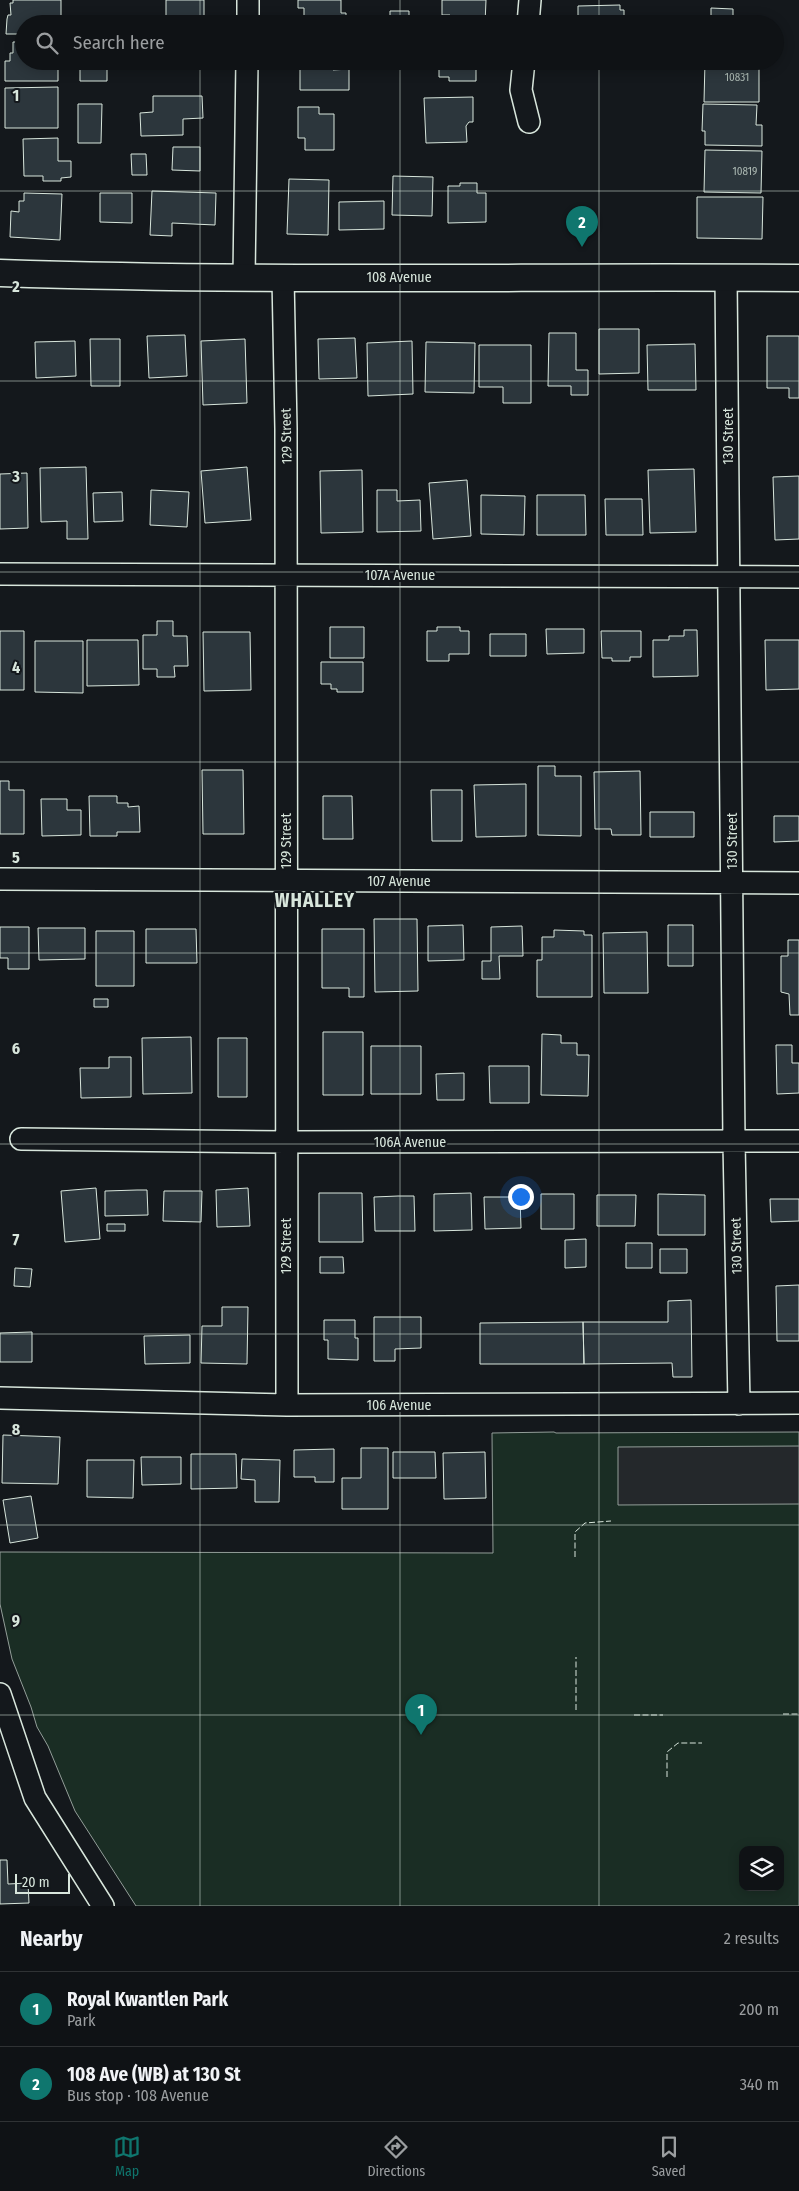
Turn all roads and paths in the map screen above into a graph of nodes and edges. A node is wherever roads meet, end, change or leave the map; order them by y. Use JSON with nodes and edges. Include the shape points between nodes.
{"nodes":[{"id":1,"x":248,"y":0,"type":"edge"},
{"id":2,"x":530,"y":0,"type":"edge"},
{"id":3,"x":248,"y":15,"type":"edge"},
{"id":4,"x":529,"y":15,"type":"edge"},
{"id":5,"x":247,"y":70,"type":"edge"},
{"id":6,"x":523,"y":70,"type":"edge"},
{"id":7,"x":529,"y":122,"type":"dead end"},
{"id":8,"x":0,"y":273,"type":"edge"},
{"id":9,"x":244,"y":276,"type":"junction"},
{"id":10,"x":726,"y":277,"type":"junction"},
{"id":11,"x":282,"y":278,"type":"junction"},
{"id":12,"x":799,"y":278,"type":"edge"},
{"id":13,"x":0,"y":574,"type":"edge"},
{"id":14,"x":286,"y":574,"type":"junction"},
{"id":15,"x":730,"y":576,"type":"junction"},
{"id":16,"x":799,"y":577,"type":"edge"},
{"id":17,"x":0,"y":879,"type":"edge"},
{"id":18,"x":286,"y":881,"type":"junction"},
{"id":19,"x":732,"y":883,"type":"junction"},
{"id":20,"x":799,"y":883,"type":"edge"},
{"id":21,"x":21,"y":1139,"type":"dead end"},
{"id":22,"x":799,"y":1141,"type":"edge"},
{"id":23,"x":286,"y":1142,"type":"junction"},
{"id":24,"x":734,"y":1142,"type":"junction"},
{"id":25,"x":0,"y":1398,"type":"edge"},
{"id":26,"x":799,"y":1403,"type":"edge"},
{"id":27,"x":739,"y":1404,"type":"junction"},
{"id":28,"x":287,"y":1405,"type":"junction"},
{"id":29,"x":0,"y":1694,"type":"edge"},
{"id":30,"x":103,"y":1906,"type":"edge"}],
"edges":[{"from":1,"to":3,"type":"street"},
{"from":2,"to":4,"type":"street"},
{"from":5,"to":9,"type":"street"},
{"from":6,"to":7,"type":"street","via":[[521,90]]},
{"from":8,"to":9,"type":"main road","name":"108 Avenue"},
{"from":9,"to":11,"type":"main road","name":"108 Avenue"},
{"from":10,"to":11,"type":"main road","name":"108 Avenue"},
{"from":10,"to":12,"type":"main road","name":"108 Avenue"},
{"from":10,"to":15,"type":"street","name":"130 Street"},
{"from":11,"to":14,"type":"street","name":"129 Street"},
{"from":13,"to":14,"type":"street","name":"107A Avenue"},
{"from":14,"to":15,"type":"street","name":"107A Avenue"},
{"from":14,"to":18,"type":"street","name":"129 Street"},
{"from":15,"to":16,"type":"street","name":"107A Avenue"},
{"from":15,"to":19,"type":"street","name":"130 Street"},
{"from":17,"to":18,"type":"street","name":"107 Avenue"},
{"from":18,"to":19,"type":"street","name":"107 Avenue"},
{"from":18,"to":23,"type":"street","name":"129 Street"},
{"from":19,"to":20,"type":"street","name":"107 Avenue"},
{"from":19,"to":24,"type":"street","name":"130 Street"},
{"from":21,"to":23,"type":"street","name":"106A Avenue"},
{"from":22,"to":24,"type":"street","name":"106A Avenue"},
{"from":23,"to":24,"type":"street","name":"106A Avenue"},
{"from":23,"to":28,"type":"street","name":"129 Street"},
{"from":24,"to":27,"type":"street","name":"130 Street"},
{"from":25,"to":28,"type":"street","name":"106 Avenue"},
{"from":26,"to":27,"type":"street","name":"106 Avenue"},
{"from":27,"to":28,"type":"street","name":"106 Avenue"},
{"from":29,"to":30,"type":"street","via":[[35,1798]]}]}
